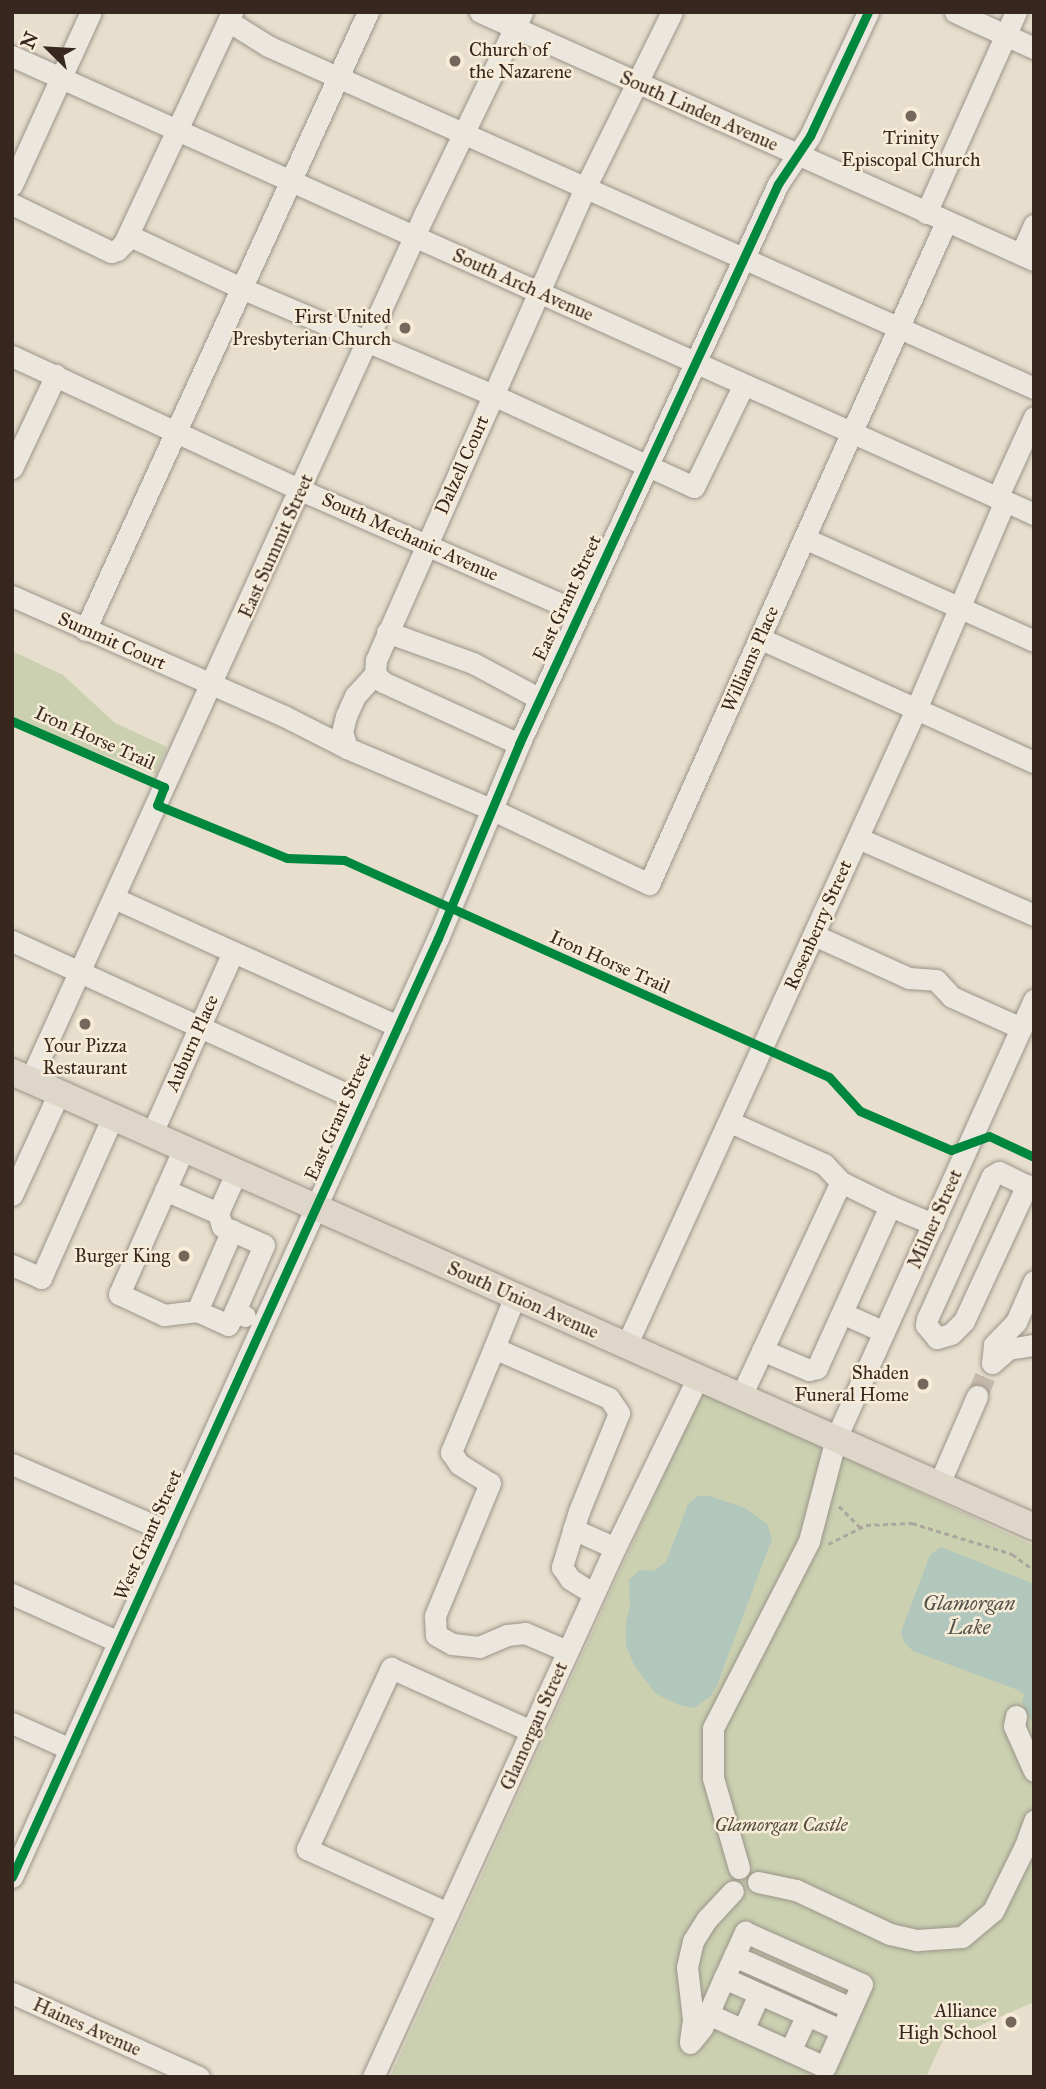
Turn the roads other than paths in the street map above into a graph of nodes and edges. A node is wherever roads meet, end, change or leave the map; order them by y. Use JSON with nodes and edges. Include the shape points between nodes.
{"nodes":[{"id":1,"x":91,"y":12,"type":"edge"},
{"id":2,"x":368,"y":12,"type":"edge"},
{"id":3,"x":480,"y":12,"type":"edge"},
{"id":4,"x":672,"y":12,"type":"edge"},
{"id":5,"x":868,"y":12,"type":"edge"},
{"id":6,"x":955,"y":12,"type":"edge"},
{"id":7,"x":1016,"y":12,"type":"edge"},
{"id":8,"x":230,"y":17,"type":"edge"},
{"id":9,"x":519,"y":20,"type":"edge"},
{"id":10,"x":1005,"y":35,"type":"junction"},
{"id":11,"x":1034,"y":48,"type":"edge"},
{"id":12,"x":12,"y":56,"type":"edge"},
{"id":13,"x":338,"y":77,"type":"junction"},
{"id":14,"x":61,"y":78,"type":"junction"},
{"id":15,"x":639,"y":83,"type":"junction"},
{"id":16,"x":176,"y":129,"type":"junction"},
{"id":17,"x":464,"y":132,"type":"junction"},
{"id":18,"x":797,"y":156,"type":"junction"},
{"id":19,"x":289,"y":180,"type":"junction"},
{"id":20,"x":12,"y":185,"type":"edge"},
{"id":21,"x":585,"y":188,"type":"junction"},
{"id":22,"x":12,"y":204,"type":"edge"},
{"id":23,"x":926,"y":213,"type":"junction"},
{"id":24,"x":946,"y":222,"type":"junction"},
{"id":25,"x":1034,"y":225,"type":"edge"},
{"id":26,"x":128,"y":234,"type":"junction"},
{"id":27,"x":414,"y":237,"type":"junction"},
{"id":28,"x":1027,"y":257,"type":"edge"},
{"id":29,"x":745,"y":259,"type":"junction"},
{"id":30,"x":241,"y":288,"type":"junction"},
{"id":31,"x":540,"y":291,"type":"junction"},
{"id":32,"x":900,"y":326,"type":"junction"},
{"id":33,"x":367,"y":342,"type":"junction"},
{"id":34,"x":12,"y":356,"type":"edge"},
{"id":35,"x":696,"y":364,"type":"junction"},
{"id":36,"x":56,"y":375,"type":"junction"},
{"id":37,"x":743,"y":386,"type":"junction"},
{"id":38,"x":1034,"y":388,"type":"edge"},
{"id":39,"x":493,"y":395,"type":"junction"},
{"id":40,"x":1034,"y":417,"type":"edge"},
{"id":41,"x":177,"y":430,"type":"junction"},
{"id":42,"x":849,"y":433,"type":"junction"},
{"id":43,"x":12,"y":468,"type":"edge"},
{"id":44,"x":648,"y":468,"type":"junction"},
{"id":45,"x":301,"y":490,"type":"junction"},
{"id":46,"x":1001,"y":500,"type":"junction"},
{"id":47,"x":1034,"y":514,"type":"edge"},
{"id":48,"x":804,"y":538,"type":"junction"},
{"id":49,"x":427,"y":544,"type":"junction"},
{"id":50,"x":12,"y":596,"type":"edge"},
{"id":51,"x":958,"y":608,"type":"junction"},
{"id":52,"x":579,"y":612,"type":"junction"},
{"id":53,"x":85,"y":630,"type":"junction"},
{"id":54,"x":387,"y":632,"type":"junction"},
{"id":55,"x":760,"y":638,"type":"junction"},
{"id":56,"x":1034,"y":641,"type":"edge"},
{"id":57,"x":375,"y":674,"type":"junction"},
{"id":58,"x":212,"y":685,"type":"junction"},
{"id":59,"x":540,"y":699,"type":"junction"},
{"id":60,"x":917,"y":707,"type":"junction"},
{"id":61,"x":519,"y":744,"type":"junction"},
{"id":62,"x":346,"y":748,"type":"junction"},
{"id":63,"x":1034,"y":762,"type":"edge"},
{"id":64,"x":491,"y":810,"type":"junction"},
{"id":65,"x":858,"y":838,"type":"junction"},
{"id":66,"x":649,"y":884,"type":"joint"},
{"id":67,"x":114,"y":898,"type":"junction"},
{"id":68,"x":1034,"y":915,"type":"edge"},
{"id":69,"x":814,"y":935,"type":"junction"},
{"id":70,"x":12,"y":941,"type":"edge"},
{"id":71,"x":233,"y":952,"type":"junction"},
{"id":72,"x":79,"y":972,"type":"junction"},
{"id":73,"x":1034,"y":1000,"type":"edge"},
{"id":74,"x":398,"y":1026,"type":"junction"},
{"id":75,"x":1021,"y":1028,"type":"junction"},
{"id":76,"x":199,"y":1029,"type":"junction"},
{"id":77,"x":21,"y":1076,"type":"edge"},
{"id":78,"x":59,"y":1093,"type":"junction"},
{"id":79,"x":364,"y":1102,"type":"junction"},
{"id":80,"x":113,"y":1116,"type":"junction"},
{"id":81,"x":730,"y":1122,"type":"junction"},
{"id":82,"x":152,"y":1133,"type":"junction"},
{"id":83,"x":184,"y":1148,"type":"junction"},
{"id":84,"x":237,"y":1171,"type":"junction"},
{"id":85,"x":841,"y":1182,"type":"junction"},
{"id":86,"x":1030,"y":1187,"type":"edge"},
{"id":87,"x":165,"y":1190,"type":"junction"},
{"id":88,"x":12,"y":1195,"type":"edge"},
{"id":89,"x":890,"y":1206,"type":"junction"},
{"id":90,"x":317,"y":1207,"type":"junction"},
{"id":91,"x":218,"y":1213,"type":"junction"},
{"id":92,"x":933,"y":1224,"type":"junction"},
{"id":93,"x":232,"y":1230,"type":"junction"},
{"id":94,"x":12,"y":1265,"type":"edge"},
{"id":95,"x":1034,"y":1281,"type":"edge"},
{"id":96,"x":515,"y":1296,"type":"junction"},
{"id":97,"x":197,"y":1311,"type":"junction"},
{"id":98,"x":235,"y":1311,"type":"junction"},
{"id":99,"x":842,"y":1313,"type":"junction"},
{"id":100,"x":263,"y":1325,"type":"junction"},
{"id":101,"x":884,"y":1332,"type":"junction"},
{"id":102,"x":1034,"y":1345,"type":"edge"},
{"id":103,"x":626,"y":1346,"type":"junction"},
{"id":104,"x":494,"y":1348,"type":"junction"},
{"id":105,"x":762,"y":1350,"type":"junction"},
{"id":106,"x":698,"y":1377,"type":"junction"},
{"id":107,"x":741,"y":1396,"type":"junction"},
{"id":108,"x":978,"y":1396,"type":"tunnel mouth"},
{"id":109,"x":836,"y":1438,"type":"junction"},
{"id":110,"x":12,"y":1464,"type":"edge"},
{"id":111,"x":939,"y":1484,"type":"junction"},
{"id":112,"x":1034,"y":1527,"type":"edge"},
{"id":113,"x":573,"y":1529,"type":"junction"},
{"id":114,"x":169,"y":1532,"type":"junction"},
{"id":115,"x":615,"y":1548,"type":"junction"},
{"id":116,"x":12,"y":1594,"type":"edge"},
{"id":117,"x":594,"y":1594,"type":"junction"},
{"id":118,"x":119,"y":1642,"type":"junction"},
{"id":119,"x":567,"y":1651,"type":"junction"},
{"id":120,"x":1016,"y":1716,"type":"dead end"},
{"id":121,"x":12,"y":1723,"type":"edge"},
{"id":122,"x":531,"y":1731,"type":"junction"},
{"id":123,"x":71,"y":1749,"type":"junction"},
{"id":124,"x":1034,"y":1772,"type":"edge"},
{"id":125,"x":1034,"y":1821,"type":"edge"},
{"id":126,"x":739,"y":1868,"type":"junction"},
{"id":127,"x":14,"y":1869,"type":"edge"},
{"id":128,"x":758,"y":1882,"type":"junction"},
{"id":129,"x":733,"y":1891,"type":"junction"},
{"id":130,"x":448,"y":1913,"type":"junction"},
{"id":131,"x":723,"y":1978,"type":"junction"},
{"id":132,"x":12,"y":1993,"type":"edge"},
{"id":133,"x":759,"y":1994,"type":"junction"},
{"id":134,"x":708,"y":2014,"type":"junction"},
{"id":135,"x":807,"y":2015,"type":"junction"},
{"id":136,"x":743,"y":2030,"type":"junction"},
{"id":137,"x":841,"y":2031,"type":"junction"},
{"id":138,"x":790,"y":2051,"type":"junction"},
{"id":139,"x":199,"y":2077,"type":"edge"},
{"id":140,"x":373,"y":2077,"type":"edge"}],
"edges":[{"from":1,"to":14,"type":"street"},
{"from":2,"to":13,"type":"street"},
{"from":3,"to":9,"type":"street","name":"South Linden Avenue"},
{"from":4,"to":15,"type":"street","name":"Dalzell Court"},
{"from":5,"to":18,"type":"street","name":"East Grant Street"},
{"from":6,"to":10,"type":"street"},
{"from":7,"to":10,"type":"street"},
{"from":8,"to":13,"type":"street","via":[[268,46]]},
{"from":8,"to":16,"type":"street"},
{"from":9,"to":15,"type":"street","name":"South Linden Avenue"},
{"from":9,"to":17,"type":"street","name":"East Summit Street"},
{"from":10,"to":11,"type":"street"},
{"from":10,"to":23,"type":"street"},
{"from":12,"to":14,"type":"street","name":"South Arch Avenue"},
{"from":13,"to":17,"type":"street"},
{"from":13,"to":19,"type":"street"},
{"from":14,"to":16,"type":"street","name":"South Arch Avenue"},
{"from":14,"to":20,"type":"street"},
{"from":15,"to":18,"type":"street","name":"South Linden Avenue"},
{"from":15,"to":21,"type":"street","name":"Dalzell Court"},
{"from":16,"to":19,"type":"street","name":"South Arch Avenue"},
{"from":16,"to":26,"type":"street"},
{"from":17,"to":21,"type":"street"},
{"from":17,"to":27,"type":"street","name":"East Summit Street"},
{"from":18,"to":23,"type":"street","name":"South Linden Avenue"},
{"from":18,"to":29,"type":"street","name":"East Grant Street","via":[[778,184]]},
{"from":19,"to":27,"type":"street","name":"South Arch Avenue"},
{"from":19,"to":30,"type":"street"},
{"from":21,"to":29,"type":"street"},
{"from":21,"to":31,"type":"street","name":"Dalzell Court"},
{"from":22,"to":26,"type":"street","via":[[111,252]]},
{"from":23,"to":24,"type":"street","name":"South Linden Avenue"},
{"from":24,"to":28,"type":"street","name":"South Linden Avenue"},
{"from":24,"to":32,"type":"street","name":"Williams Place"},
{"from":25,"to":28,"type":"street"},
{"from":26,"to":30,"type":"street"},
{"from":27,"to":31,"type":"street","name":"South Arch Avenue"},
{"from":27,"to":33,"type":"street","name":"East Summit Street"},
{"from":29,"to":32,"type":"street"},
{"from":29,"to":35,"type":"street","name":"East Grant Street"},
{"from":30,"to":33,"type":"street"},
{"from":30,"to":41,"type":"street"},
{"from":31,"to":35,"type":"street","name":"South Arch Avenue"},
{"from":31,"to":39,"type":"street","name":"Dalzell Court"},
{"from":32,"to":38,"type":"street"},
{"from":32,"to":42,"type":"street","name":"Williams Place"},
{"from":33,"to":39,"type":"street"},
{"from":33,"to":45,"type":"street","name":"East Summit Street"},
{"from":34,"to":36,"type":"street","name":"South Mechanic Avenue"},
{"from":35,"to":37,"type":"street","name":"South Arch Avenue"},
{"from":35,"to":44,"type":"street","name":"East Grant Street"},
{"from":36,"to":41,"type":"street","name":"South Mechanic Avenue"},
{"from":36,"to":43,"type":"street"},
{"from":37,"to":42,"type":"street","name":"South Arch Avenue"},
{"from":37,"to":44,"type":"street","via":[[694,487]]},
{"from":39,"to":44,"type":"street"},
{"from":39,"to":49,"type":"street","name":"Dalzell Court"},
{"from":40,"to":46,"type":"street","name":"Rosenberry Street"},
{"from":41,"to":45,"type":"street","name":"South Mechanic Avenue"},
{"from":41,"to":53,"type":"street"},
{"from":42,"to":46,"type":"street","name":"South Arch Avenue"},
{"from":42,"to":48,"type":"street","name":"Williams Place"},
{"from":44,"to":52,"type":"street","name":"East Grant Street"},
{"from":45,"to":49,"type":"street","name":"South Mechanic Avenue"},
{"from":45,"to":58,"type":"street","name":"East Summit Street"},
{"from":46,"to":47,"type":"street","name":"South Arch Avenue"},
{"from":46,"to":51,"type":"street","name":"Rosenberry Street"},
{"from":48,"to":51,"type":"street"},
{"from":48,"to":55,"type":"street","name":"Williams Place"},
{"from":49,"to":52,"type":"street","name":"South Mechanic Avenue"},
{"from":49,"to":54,"type":"street","name":"Dalzell Court"},
{"from":50,"to":53,"type":"street","name":"Summit Court"},
{"from":51,"to":56,"type":"street"},
{"from":51,"to":60,"type":"street","name":"Rosenberry Street"},
{"from":52,"to":59,"type":"street","name":"East Grant Street"},
{"from":53,"to":58,"type":"street","name":"Summit Court"},
{"from":54,"to":57,"type":"street","name":"Dalzell Court"},
{"from":54,"to":59,"type":"street","via":[[473,663]]},
{"from":55,"to":60,"type":"street"},
{"from":55,"to":66,"type":"street","name":"Williams Place"},
{"from":57,"to":61,"type":"street","via":[[383,682]]},
{"from":57,"to":62,"type":"street","via":[[355,696],[346,716],[342,732]]},
{"from":58,"to":62,"type":"street","name":"Summit Court"},
{"from":58,"to":67,"type":"street","name":"East Summit Street"},
{"from":59,"to":61,"type":"street","name":"East Grant Street"},
{"from":60,"to":63,"type":"street"},
{"from":60,"to":65,"type":"street","name":"Rosenberry Street"},
{"from":61,"to":64,"type":"street","name":"East Grant Street"},
{"from":62,"to":64,"type":"street","name":"Summit Court"},
{"from":64,"to":66,"type":"street","name":"Summit Court"},
{"from":64,"to":74,"type":"street","name":"East Grant Street"},
{"from":65,"to":68,"type":"street"},
{"from":65,"to":69,"type":"street","name":"Rosenberry Street"},
{"from":67,"to":71,"type":"street"},
{"from":67,"to":72,"type":"street","name":"East Summit Street"},
{"from":69,"to":75,"type":"street","via":[[909,978],[936,980],[952,997]]},
{"from":69,"to":81,"type":"street","name":"Rosenberry Street"},
{"from":70,"to":72,"type":"street"},
{"from":71,"to":74,"type":"street"},
{"from":71,"to":76,"type":"street","name":"Auburn Place"},
{"from":72,"to":76,"type":"street"},
{"from":72,"to":77,"type":"street","name":"East Summit Street"},
{"from":73,"to":75,"type":"street","name":"Milner Street"},
{"from":74,"to":79,"type":"street","name":"East Grant Street"},
{"from":75,"to":92,"type":"street","name":"Milner Street"},
{"from":76,"to":79,"type":"street"},
{"from":76,"to":82,"type":"street","name":"Auburn Place"},
{"from":77,"to":78,"type":"main road","name":"South Union Avenue"},
{"from":78,"to":80,"type":"main road","name":"South Union Avenue"},
{"from":78,"to":88,"type":"street"},
{"from":79,"to":90,"type":"street","name":"East Grant Street"},
{"from":80,"to":82,"type":"main road","name":"South Union Avenue"},
{"from":80,"to":94,"type":"street","via":[[41,1278]]},
{"from":81,"to":85,"type":"street","via":[[824,1164]]},
{"from":81,"to":103,"type":"street","name":"Rosenberry Street"},
{"from":82,"to":83,"type":"main road","name":"South Union Avenue"},
{"from":83,"to":84,"type":"main road","name":"South Union Avenue"},
{"from":83,"to":87,"type":"street"},
{"from":84,"to":90,"type":"main road","name":"South Union Avenue"},
{"from":84,"to":91,"type":"street"},
{"from":85,"to":89,"type":"street"},
{"from":85,"to":105,"type":"street"},
{"from":86,"to":86,"type":"street","via":[[999,1172],[992,1176],[927,1318],[926,1325],[937,1338],[951,1334],[964,1321]]},
{"from":87,"to":91,"type":"street"},
{"from":87,"to":97,"type":"street","via":[[119,1294],[164,1315]]},
{"from":89,"to":92,"type":"street"},
{"from":89,"to":99,"type":"street"},
{"from":90,"to":96,"type":"main road","name":"South Union Avenue"},
{"from":90,"to":100,"type":"street","name":"West Grant Street"},
{"from":91,"to":93,"type":"street","via":[[222,1226]]},
{"from":92,"to":101,"type":"street","name":"Milner Street"},
{"from":93,"to":97,"type":"street"},
{"from":93,"to":98,"type":"street","via":[[264,1245]]},
{"from":95,"to":102,"type":"street","via":[[1016,1322],[994,1345],[990,1368],[1008,1349]]},
{"from":96,"to":103,"type":"main road","name":"South Union Avenue"},
{"from":96,"to":104,"type":"street"},
{"from":97,"to":98,"type":"street","via":[[228,1325]]},
{"from":98,"to":100,"type":"street"},
{"from":99,"to":101,"type":"street"},
{"from":99,"to":105,"type":"street","via":[[817,1368],[809,1370]]},
{"from":100,"to":114,"type":"street","name":"West Grant Street"},
{"from":101,"to":109,"type":"street","name":"Milner Street"},
{"from":103,"to":106,"type":"main road","name":"South Union Avenue"},
{"from":104,"to":113,"type":"street","via":[[609,1398],[619,1413]]},
{"from":104,"to":119,"type":"street","via":[[451,1452],[459,1464],[490,1483],[435,1616],[436,1635],[452,1644],[479,1647],[525,1633]]},
{"from":105,"to":107,"type":"street"},
{"from":106,"to":107,"type":"main road","name":"South Union Avenue"},
{"from":106,"to":115,"type":"street","name":"Glamorgan Street"},
{"from":107,"to":109,"type":"main road","name":"South Union Avenue"},
{"from":108,"to":111,"type":"street"},
{"from":109,"to":111,"type":"main road","name":"South Union Avenue"},
{"from":109,"to":126,"type":"street","name":"Milner Street","via":[[809,1541],[713,1728],[713,1778]]},
{"from":110,"to":114,"type":"street"},
{"from":111,"to":112,"type":"main road","name":"South Union Avenue"},
{"from":113,"to":115,"type":"street"},
{"from":113,"to":117,"type":"street","via":[[562,1567],[570,1579]]},
{"from":114,"to":118,"type":"street","name":"West Grant Street"},
{"from":115,"to":117,"type":"street","name":"Glamorgan Street"},
{"from":116,"to":118,"type":"street"},
{"from":117,"to":119,"type":"street","name":"Glamorgan Street"},
{"from":118,"to":123,"type":"street","name":"West Grant Street"},
{"from":119,"to":122,"type":"street","name":"Glamorgan Street"},
{"from":120,"to":124,"type":"street","via":[[1014,1726]]},
{"from":121,"to":123,"type":"street"},
{"from":122,"to":130,"type":"street","name":"Glamorgan Street"},
{"from":122,"to":130,"type":"street","via":[[391,1668],[307,1849]]},
{"from":123,"to":127,"type":"street","name":"West Grant Street"},
{"from":125,"to":128,"type":"street","via":[[993,1911],[962,1937],[917,1940],[890,1934],[796,1890]]},
{"from":126,"to":128,"type":"street","via":[[752,1870]]},
{"from":126,"to":129,"type":"street","via":[[730,1878]]},
{"from":128,"to":129,"type":"street","via":[[750,1894]]},
{"from":129,"to":134,"type":"street","via":[[706,1919],[693,1941],[687,1967],[690,2043]]},
{"from":130,"to":140,"type":"street","name":"Glamorgan Street"},
{"from":131,"to":133,"type":"street"},
{"from":131,"to":134,"type":"street"},
{"from":131,"to":137,"type":"street","via":[[745,1932],[862,1984]]},
{"from":132,"to":139,"type":"street","name":"Haines Avenue"},
{"from":133,"to":135,"type":"street"},
{"from":133,"to":136,"type":"street"},
{"from":134,"to":136,"type":"street"},
{"from":135,"to":137,"type":"street"},
{"from":135,"to":138,"type":"street"},
{"from":136,"to":138,"type":"street"},
{"from":137,"to":138,"type":"street","via":[[825,2067]]}]}
